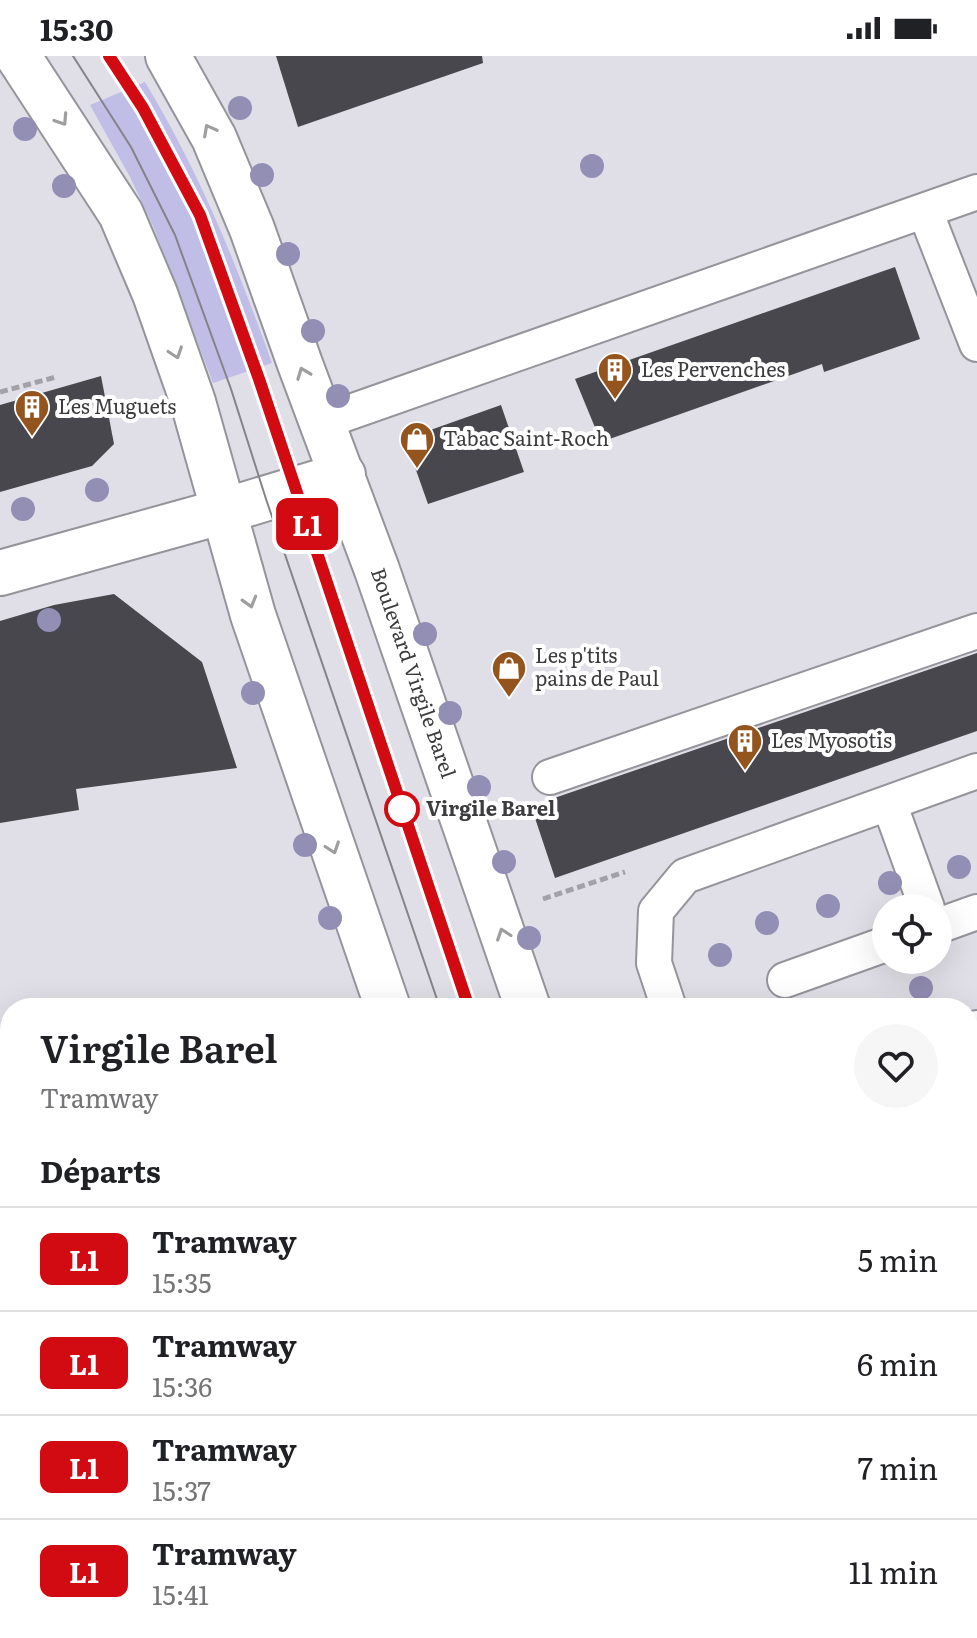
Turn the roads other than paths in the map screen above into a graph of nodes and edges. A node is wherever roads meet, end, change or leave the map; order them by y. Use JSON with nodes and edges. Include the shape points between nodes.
{"nodes":[{"id":1,"x":18,"y":56,"type":"edge"},
{"id":2,"x":168,"y":56,"type":"edge"},
{"id":3,"x":977,"y":192,"type":"edge"},
{"id":4,"x":925,"y":211,"type":"junction"},
{"id":5,"x":977,"y":344,"type":"edge"},
{"id":6,"x":322,"y":422,"type":"junction"},
{"id":7,"x":343,"y":475,"type":"junction"},
{"id":8,"x":224,"y":511,"type":"junction"},
{"id":9,"x":0,"y":573,"type":"edge"},
{"id":10,"x":977,"y":631,"type":"edge"},
{"id":11,"x":977,"y":771,"type":"edge"},
{"id":12,"x":550,"y":777,"type":"dead end"},
{"id":13,"x":889,"y":803,"type":"junction"},
{"id":14,"x":922,"y":894,"type":"edge"},
{"id":15,"x":977,"y":912,"type":"edge"},
{"id":16,"x":952,"y":921,"type":"edge"},
{"id":17,"x":872,"y":949,"type":"edge"},
{"id":18,"x":785,"y":980,"type":"dead end"},
{"id":19,"x":385,"y":998,"type":"edge"},
{"id":20,"x":525,"y":998,"type":"edge"},
{"id":21,"x":666,"y":998,"type":"edge"}],
"edges":[{"from":1,"to":8,"type":"main road","one_way":true,"via":[[121,214],[193,402]]},
{"from":6,"to":2,"type":"main road","name":"Boulevard Virgile Barel","one_way":true,"via":[[214,138]]},
{"from":3,"to":4,"type":"lane"},
{"from":4,"to":5,"type":"lane"},
{"from":4,"to":6,"type":"lane"},
{"from":6,"to":7,"type":"main road","name":"Boulevard Virgile Barel"},
{"from":7,"to":8,"type":"main road"},
{"from":20,"to":7,"type":"main road","name":"Boulevard Virgile Barel","one_way":true},
{"from":8,"to":9,"type":"main road"},
{"from":8,"to":19,"type":"main road","one_way":true,"via":[[253,615]]},
{"from":10,"to":12,"type":"lane"},
{"from":11,"to":13,"type":"lane"},
{"from":13,"to":14,"type":"lane"},
{"from":13,"to":21,"type":"lane","via":[[685,876],[656,911],[654,963]]},
{"from":15,"to":16,"type":"lane"},
{"from":17,"to":18,"type":"lane"}]}
